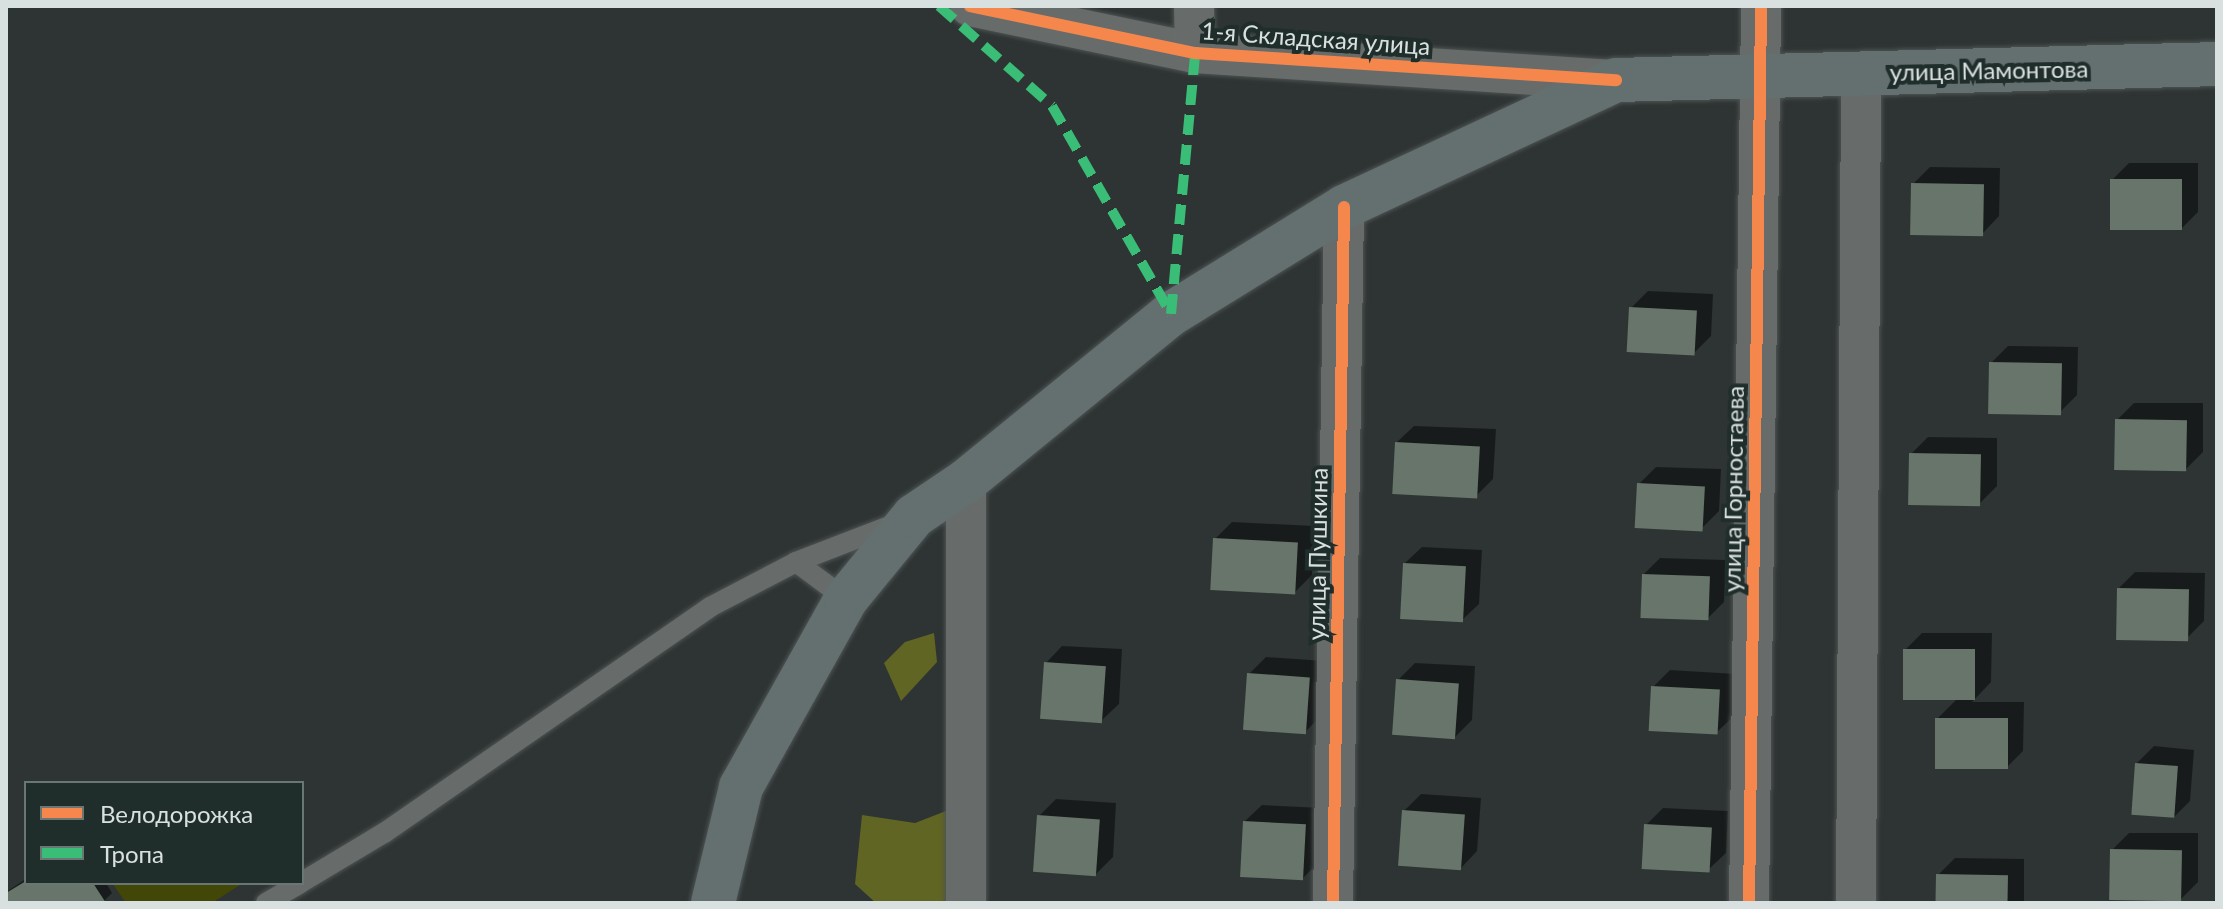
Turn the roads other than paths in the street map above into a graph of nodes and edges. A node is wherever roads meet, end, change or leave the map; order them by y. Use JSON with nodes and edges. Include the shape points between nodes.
{"nodes":[{"id":1,"x":970,"y":6,"type":"edge"},
{"id":2,"x":1194,"y":6,"type":"edge"},
{"id":3,"x":1761,"y":6,"type":"edge"},
{"id":4,"x":1195,"y":53,"type":"junction"},
{"id":5,"x":2217,"y":64,"type":"edge"},
{"id":6,"x":1861,"y":74,"type":"junction"},
{"id":7,"x":1761,"y":76,"type":"junction"},
{"id":8,"x":1616,"y":80,"type":"junction"},
{"id":9,"x":1344,"y":207,"type":"junction"},
{"id":10,"x":966,"y":481,"type":"junction"},
{"id":11,"x":914,"y":516,"type":"junction"},
{"id":12,"x":796,"y":562,"type":"junction"},
{"id":13,"x":846,"y":599,"type":"junction"},
{"id":14,"x":304,"y":880,"type":"edge"},
{"id":15,"x":296,"y":885,"type":"edge"},
{"id":16,"x":266,"y":903,"type":"edge"},
{"id":17,"x":713,"y":903,"type":"edge"},
{"id":18,"x":966,"y":903,"type":"edge"},
{"id":19,"x":1333,"y":903,"type":"edge"},
{"id":20,"x":1749,"y":903,"type":"edge"},
{"id":21,"x":1856,"y":903,"type":"edge"}],
"edges":[{"from":1,"to":4,"type":"street","name":"1-я Складская улица"},
{"from":2,"to":4,"type":"street"},
{"from":3,"to":7,"type":"street","name":"улица Горностаева"},
{"from":4,"to":8,"type":"street","name":"1-я Складская улица"},
{"from":5,"to":6,"type":"main road","name":"улица Мамонтова"},
{"from":6,"to":7,"type":"main road","name":"улица Мамонтова"},
{"from":6,"to":21,"type":"street"},
{"from":7,"to":8,"type":"main road"},
{"from":7,"to":20,"type":"street","name":"улица Горностаева"},
{"from":8,"to":9,"type":"main road"},
{"from":9,"to":10,"type":"main road","via":[[1171,314]]},
{"from":9,"to":19,"type":"street","name":"улица Пушкина"},
{"from":10,"to":11,"type":"main road"},
{"from":10,"to":18,"type":"street"},
{"from":11,"to":12,"type":"lane"},
{"from":11,"to":13,"type":"main road"},
{"from":12,"to":13,"type":"lane"},
{"from":12,"to":14,"type":"lane","via":[[710,607],[384,833]]},
{"from":13,"to":17,"type":"main road","via":[[741,787]]},
{"from":15,"to":16,"type":"lane"}]}
